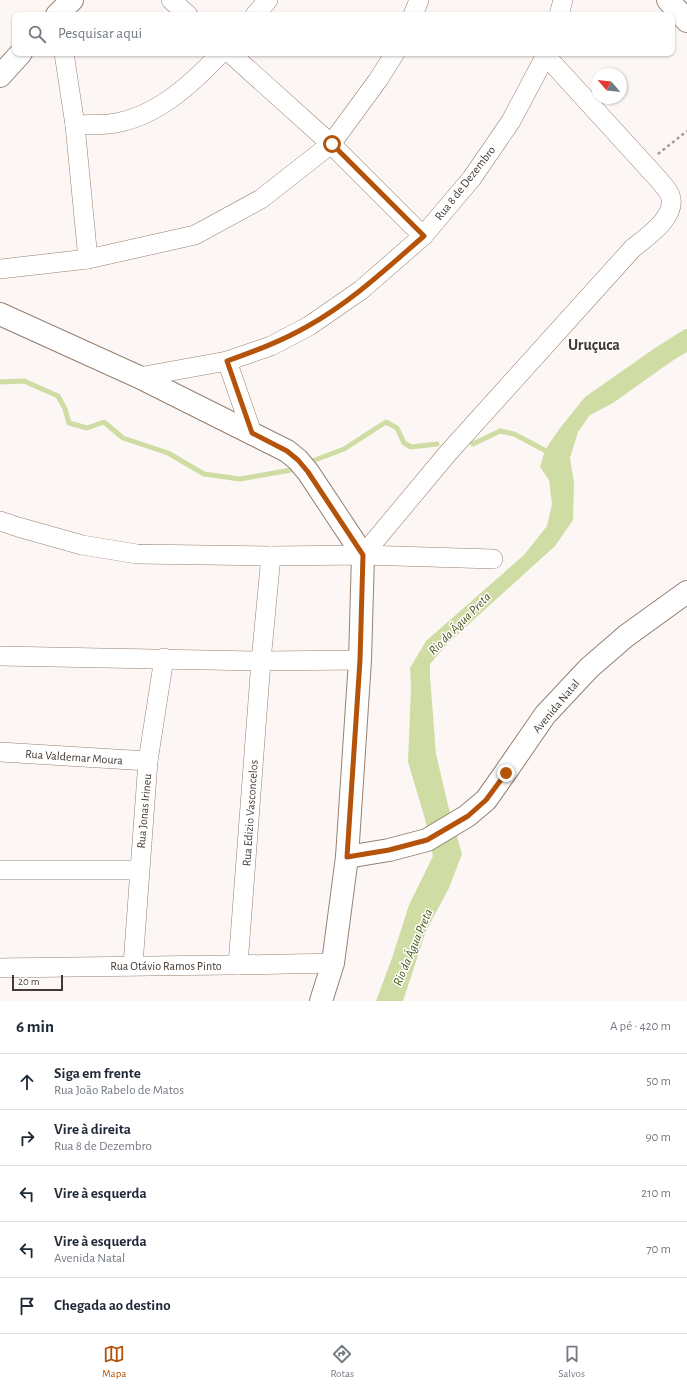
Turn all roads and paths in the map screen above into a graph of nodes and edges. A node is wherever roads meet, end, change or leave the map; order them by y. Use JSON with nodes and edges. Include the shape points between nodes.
{"nodes":[{"id":1,"x":171,"y":0,"type":"edge"},
{"id":2,"x":268,"y":0,"type":"edge"},
{"id":3,"x":419,"y":0,"type":"edge"},
{"id":4,"x":563,"y":0,"type":"edge"},
{"id":5,"x":668,"y":0,"type":"edge"},
{"id":6,"x":185,"y":12,"type":"edge"},
{"id":7,"x":257,"y":12,"type":"edge"},
{"id":8,"x":414,"y":12,"type":"edge"},
{"id":9,"x":560,"y":12,"type":"edge"},
{"id":10,"x":687,"y":21,"type":"edge"},
{"id":11,"x":18,"y":56,"type":"edge"},
{"id":12,"x":64,"y":56,"type":"edge"},
{"id":13,"x":218,"y":56,"type":"edge"},
{"id":14,"x":233,"y":56,"type":"edge"},
{"id":15,"x":393,"y":56,"type":"edge"},
{"id":16,"x":546,"y":56,"type":"edge"},
{"id":17,"x":549,"y":56,"type":"edge"},
{"id":18,"x":0,"y":76,"type":"edge"},
{"id":19,"x":75,"y":125,"type":"junction"},
{"id":20,"x":687,"y":131,"type":"edge"},
{"id":21,"x":332,"y":144,"type":"junction"},
{"id":22,"x":645,"y":164,"type":"junction"},
{"id":23,"x":424,"y":236,"type":"junction"},
{"id":24,"x":88,"y":259,"type":"junction"},
{"id":25,"x":0,"y":269,"type":"edge"},
{"id":26,"x":0,"y":314,"type":"edge"},
{"id":27,"x":227,"y":361,"type":"junction"},
{"id":28,"x":139,"y":377,"type":"junction"},
{"id":29,"x":252,"y":433,"type":"junction"},
{"id":30,"x":0,"y":521,"type":"edge"},
{"id":31,"x":363,"y":555,"type":"junction"},
{"id":32,"x":271,"y":556,"type":"junction"},
{"id":33,"x":493,"y":559,"type":"dead end"},
{"id":34,"x":687,"y":592,"type":"edge"},
{"id":35,"x":0,"y":656,"type":"edge"},
{"id":36,"x":164,"y":658,"type":"junction"},
{"id":37,"x":360,"y":660,"type":"junction"},
{"id":38,"x":261,"y":661,"type":"junction"},
{"id":39,"x":0,"y":752,"type":"edge"},
{"id":40,"x":148,"y":761,"type":"junction"},
{"id":41,"x":347,"y":857,"type":"junction"},
{"id":42,"x":0,"y":870,"type":"edge"},
{"id":43,"x":140,"y":870,"type":"junction"},
{"id":44,"x":333,"y":962,"type":"junction"},
{"id":45,"x":133,"y":965,"type":"junction"},
{"id":46,"x":238,"y":965,"type":"junction"},
{"id":47,"x":0,"y":968,"type":"edge"},
{"id":48,"x":321,"y":1001,"type":"edge"}],
"edges":[{"from":1,"to":6,"type":"street"},
{"from":2,"to":7,"type":"street"},
{"from":3,"to":8,"type":"street"},
{"from":4,"to":9,"type":"street"},
{"from":5,"to":10,"type":"street"},
{"from":11,"to":18,"type":"street"},
{"from":12,"to":19,"type":"street"},
{"from":13,"to":19,"type":"street","via":[[186,88],[151,111],[109,124]]},
{"from":14,"to":21,"type":"street"},
{"from":15,"to":21,"type":"street"},
{"from":16,"to":23,"type":"street","name":"Rua 8 de Dezembro","via":[[511,121],[472,178]]},
{"from":17,"to":22,"type":"street"},
{"from":19,"to":24,"type":"street"},
{"from":20,"to":22,"type":"path"},
{"from":21,"to":23,"type":"street"},
{"from":21,"to":24,"type":"street","via":[[261,199],[194,235]]},
{"from":22,"to":31,"type":"street","via":[[670,194],[672,204],[664,220],[633,248],[448,453]]},
{"from":23,"to":27,"type":"street","name":"Rua 8 de Dezembro","via":[[362,290],[309,326],[271,346]]},
{"from":24,"to":25,"type":"street"},
{"from":26,"to":28,"type":"street"},
{"from":27,"to":28,"type":"street","name":"Rua 8 de Dezembro"},
{"from":27,"to":29,"type":"street"},
{"from":28,"to":29,"type":"street"},
{"from":29,"to":31,"type":"street","via":[[287,451],[303,466]]},
{"from":30,"to":32,"type":"street","via":[[82,545],[136,554]]},
{"from":31,"to":32,"type":"street"},
{"from":31,"to":33,"type":"street"},
{"from":31,"to":37,"type":"street"},
{"from":32,"to":38,"type":"street","name":"Rua Edizio Vasconcelos"},
{"from":34,"to":41,"type":"street","name":"Avenida Natal","via":[[626,636],[589,668],[545,715],[486,800],[468,816],[427,840]]},
{"from":35,"to":36,"type":"street"},
{"from":36,"to":38,"type":"street"},
{"from":36,"to":40,"type":"street","name":"Rua Jonas Irineu"},
{"from":37,"to":38,"type":"street"},
{"from":37,"to":41,"type":"street"},
{"from":38,"to":46,"type":"street","name":"Rua Edizio Vasconcelos"},
{"from":39,"to":40,"type":"street","name":"Rua Valdemar Moura"},
{"from":40,"to":43,"type":"street","name":"Rua Jonas Irineu"},
{"from":41,"to":44,"type":"street"},
{"from":42,"to":43,"type":"street"},
{"from":43,"to":45,"type":"street","name":"Rua Jonas Irineu"},
{"from":44,"to":46,"type":"street","name":"Rua Otávio Ramos Pinto"},
{"from":44,"to":48,"type":"street"},
{"from":45,"to":46,"type":"street","name":"Rua Otávio Ramos Pinto"},
{"from":45,"to":47,"type":"street","name":"Rua Otávio Ramos Pinto"}]}
